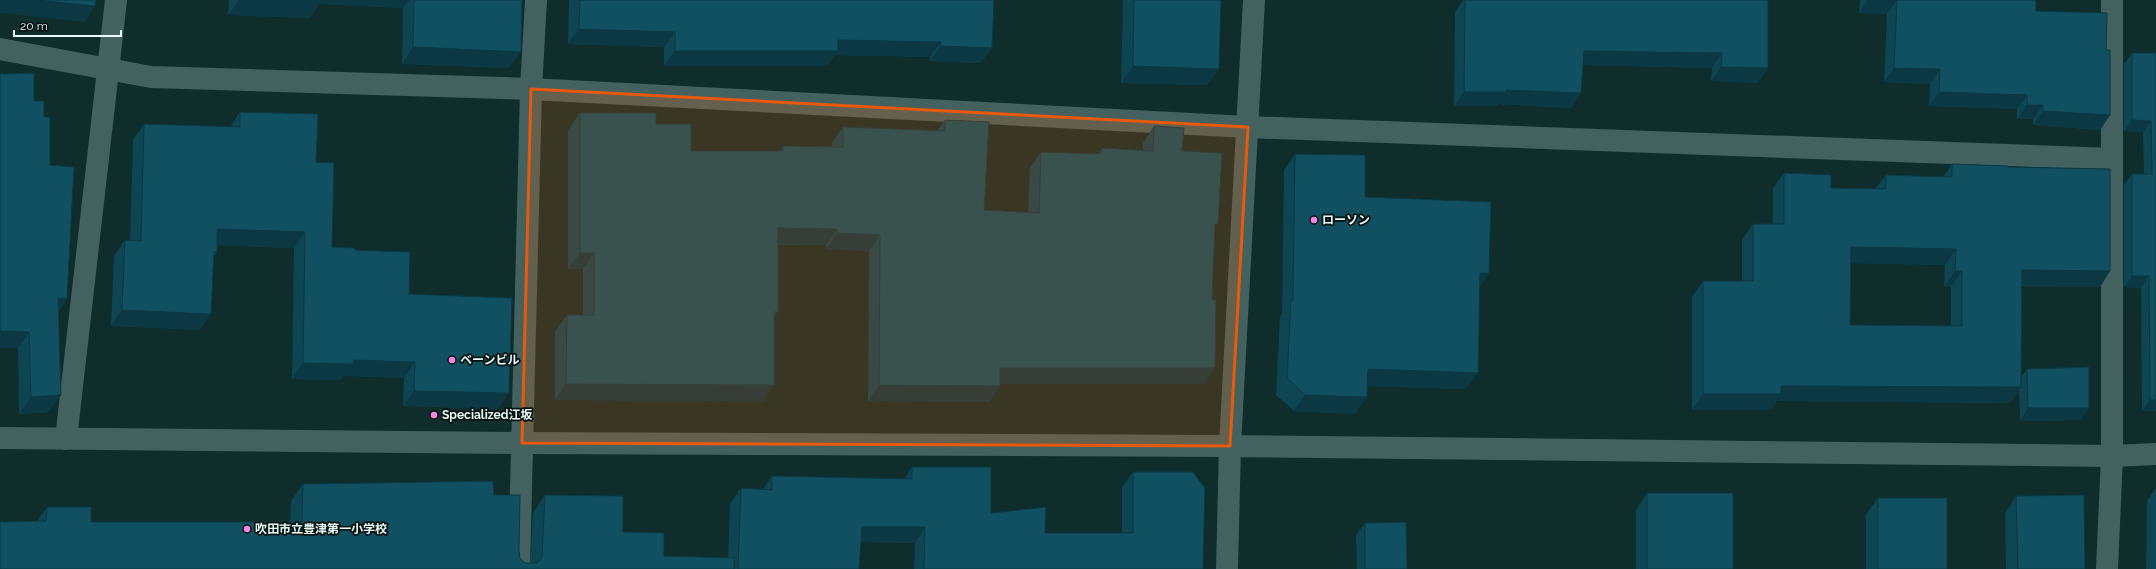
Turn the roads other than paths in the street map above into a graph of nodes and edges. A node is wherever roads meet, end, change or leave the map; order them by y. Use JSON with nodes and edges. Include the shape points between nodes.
{"nodes":[{"id":1,"x":116,"y":0,"type":"edge"},
{"id":2,"x":536,"y":0,"type":"edge"},
{"id":3,"x":1254,"y":0,"type":"edge"},
{"id":4,"x":2112,"y":0,"type":"edge"},
{"id":5,"x":0,"y":49,"type":"edge"},
{"id":6,"x":109,"y":69,"type":"junction"},
{"id":7,"x":531,"y":89,"type":"junction"},
{"id":8,"x":1248,"y":127,"type":"junction"},
{"id":9,"x":2112,"y":159,"type":"junction"},
{"id":10,"x":0,"y":438,"type":"edge"},
{"id":11,"x":66,"y":439,"type":"junction"},
{"id":12,"x":522,"y":443,"type":"junction"},
{"id":13,"x":1230,"y":446,"type":"junction"},
{"id":14,"x":2156,"y":454,"type":"edge"},
{"id":15,"x":2112,"y":456,"type":"junction"},
{"id":16,"x":519,"y":569,"type":"edge"},
{"id":17,"x":1227,"y":569,"type":"edge"},
{"id":18,"x":2106,"y":569,"type":"edge"}],
"edges":[{"from":1,"to":6,"type":"street"},
{"from":2,"to":7,"type":"street"},
{"from":3,"to":8,"type":"street"},
{"from":4,"to":9,"type":"street"},
{"from":5,"to":6,"type":"street"},
{"from":6,"to":7,"type":"street","via":[[151,77]]},
{"from":6,"to":11,"type":"street"},
{"from":7,"to":8,"type":"street"},
{"from":7,"to":12,"type":"street"},
{"from":8,"to":9,"type":"street"},
{"from":8,"to":13,"type":"street"},
{"from":9,"to":15,"type":"street"},
{"from":10,"to":11,"type":"street"},
{"from":11,"to":12,"type":"street"},
{"from":12,"to":13,"type":"street"},
{"from":12,"to":16,"type":"street"},
{"from":13,"to":15,"type":"street"},
{"from":13,"to":17,"type":"street"},
{"from":14,"to":15,"type":"street"},
{"from":15,"to":18,"type":"street"}]}
